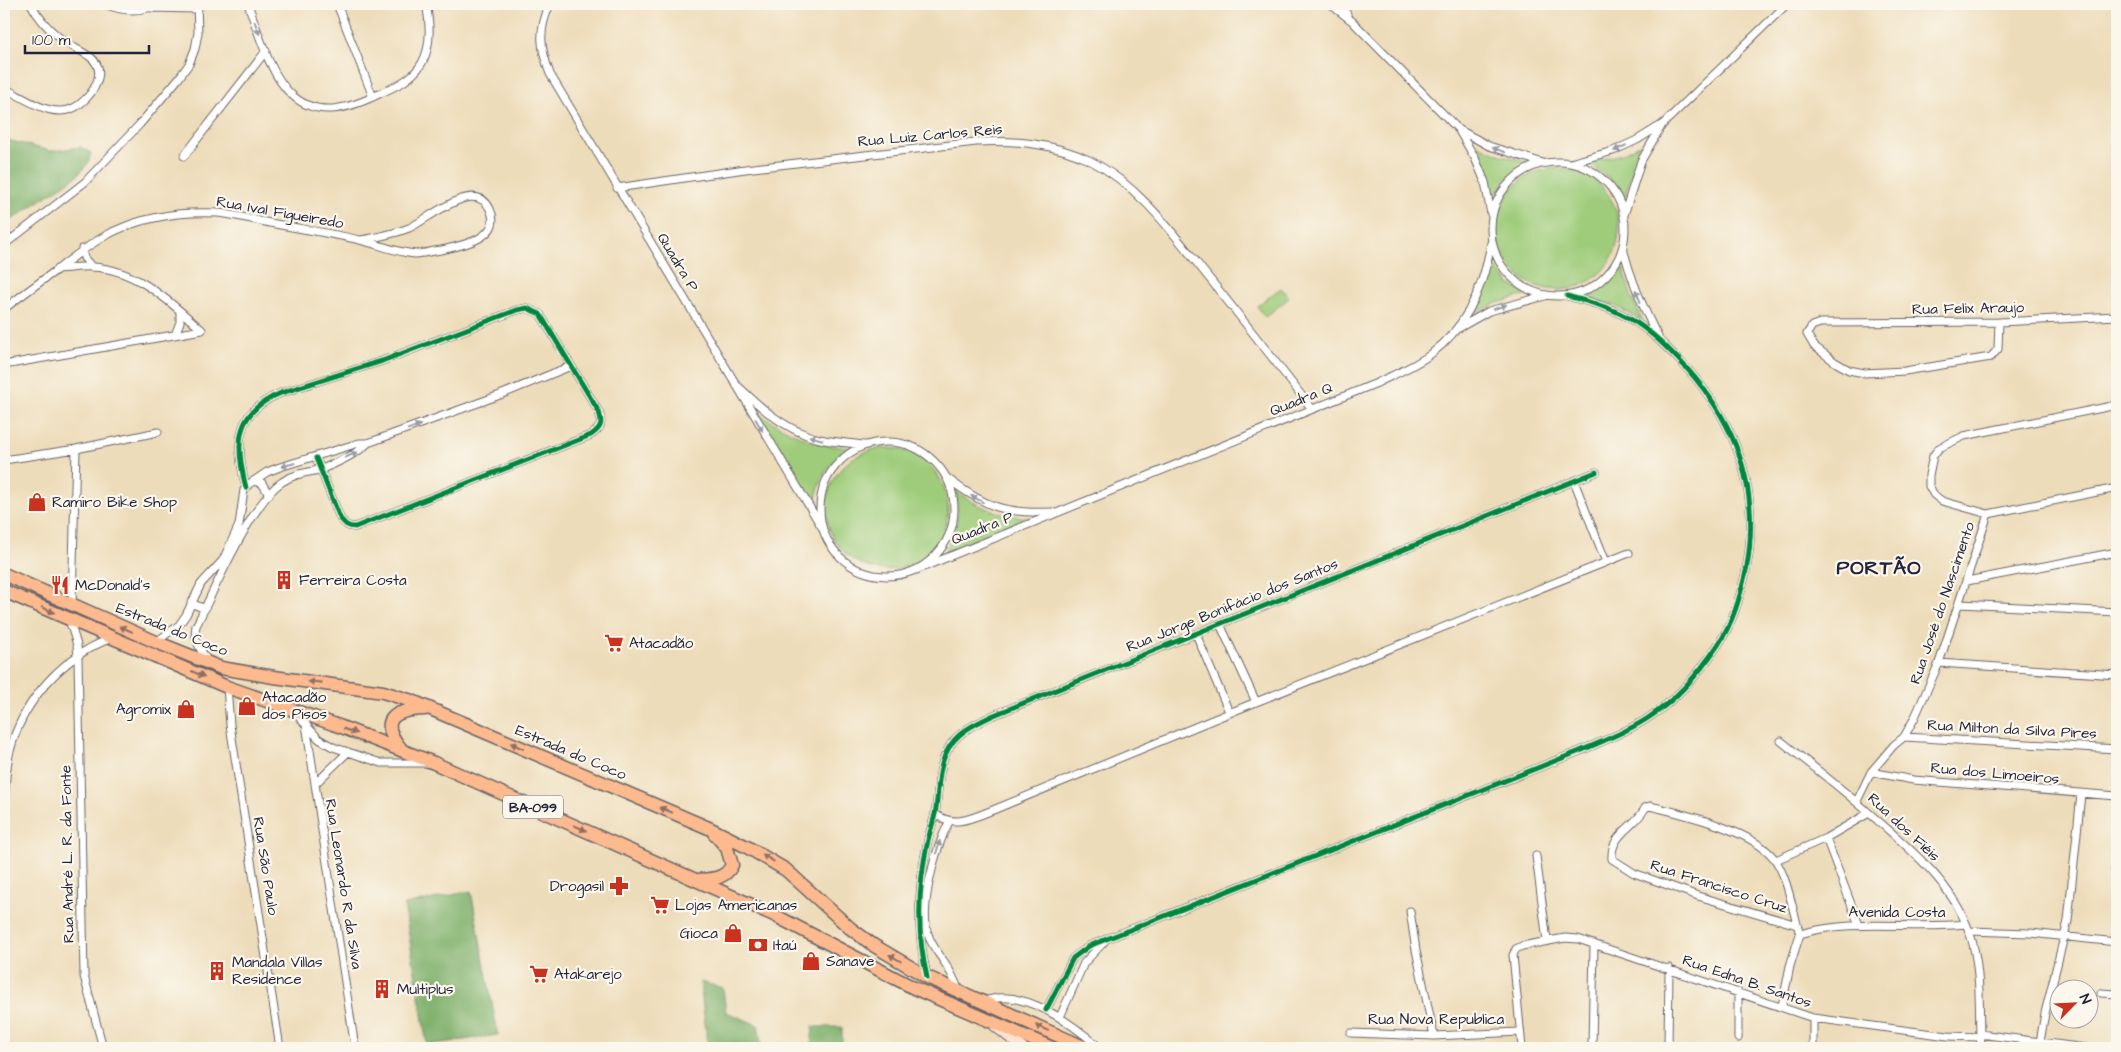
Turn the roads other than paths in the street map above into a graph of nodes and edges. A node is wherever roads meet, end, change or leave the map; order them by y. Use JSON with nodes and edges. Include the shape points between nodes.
{"nodes":[{"id":1,"x":31,"y":4,"type":"edge"},
{"id":2,"x":105,"y":4,"type":"edge"},
{"id":3,"x":158,"y":4,"type":"edge"},
{"id":4,"x":248,"y":4,"type":"edge"},
{"id":5,"x":337,"y":4,"type":"edge"},
{"id":6,"x":426,"y":4,"type":"edge"},
{"id":7,"x":550,"y":4,"type":"edge"},
{"id":8,"x":1330,"y":4,"type":"edge"},
{"id":9,"x":1340,"y":4,"type":"edge"},
{"id":10,"x":1788,"y":4,"type":"edge"},
{"id":11,"x":198,"y":6,"type":"edge"},
{"id":12,"x":148,"y":8,"type":"junction"},
{"id":13,"x":1352,"y":20,"type":"junction"},
{"id":14,"x":266,"y":51,"type":"junction"},
{"id":15,"x":271,"y":63,"type":"junction"},
{"id":16,"x":256,"y":66,"type":"junction"},
{"id":17,"x":4,"y":88,"type":"edge"},
{"id":18,"x":373,"y":98,"type":"junction"},
{"id":19,"x":1663,"y":124,"type":"junction"},
{"id":20,"x":1458,"y":129,"type":"junction"},
{"id":21,"x":184,"y":156,"type":"dead end"},
{"id":22,"x":1543,"y":163,"type":"junction"},
{"id":23,"x":1570,"y":163,"type":"junction"},
{"id":24,"x":618,"y":188,"type":"junction"},
{"id":25,"x":1492,"y":214,"type":"junction"},
{"id":26,"x":1624,"y":216,"type":"junction"},
{"id":27,"x":395,"y":233,"type":"junction"},
{"id":28,"x":361,"y":240,"type":"junction"},
{"id":29,"x":1491,"y":242,"type":"junction"},
{"id":30,"x":4,"y":245,"type":"edge"},
{"id":31,"x":1623,"y":248,"type":"junction"},
{"id":32,"x":82,"y":249,"type":"junction"},
{"id":33,"x":396,"y":250,"type":"junction"},
{"id":34,"x":92,"y":267,"type":"junction"},
{"id":35,"x":57,"y":270,"type":"junction"},
{"id":36,"x":1545,"y":296,"type":"junction"},
{"id":37,"x":1567,"y":296,"type":"junction"},
{"id":38,"x":4,"y":309,"type":"edge"},
{"id":39,"x":180,"y":311,"type":"junction"},
{"id":40,"x":2117,"y":316,"type":"edge"},
{"id":41,"x":1999,"y":322,"type":"junction"},
{"id":42,"x":1459,"y":328,"type":"junction"},
{"id":43,"x":175,"y":335,"type":"junction"},
{"id":44,"x":1660,"y":339,"type":"junction"},
{"id":45,"x":4,"y":365,"type":"edge"},
{"id":46,"x":571,"y":366,"type":"junction"},
{"id":47,"x":734,"y":383,"type":"junction"},
{"id":48,"x":2117,"y":405,"type":"edge"},
{"id":49,"x":1312,"y":409,"type":"junction"},
{"id":50,"x":158,"y":432,"type":"dead end"},
{"id":51,"x":368,"y":443,"type":"junction"},
{"id":52,"x":864,"y":445,"type":"junction"},
{"id":53,"x":76,"y":449,"type":"junction"},
{"id":54,"x":316,"y":458,"type":"junction"},
{"id":55,"x":4,"y":460,"type":"edge"},
{"id":56,"x":320,"y":468,"type":"junction"},
{"id":57,"x":1596,"y":472,"type":"dead end"},
{"id":58,"x":946,"y":477,"type":"junction"},
{"id":59,"x":253,"y":481,"type":"junction"},
{"id":60,"x":1574,"y":481,"type":"junction"},
{"id":61,"x":246,"y":488,"type":"junction"},
{"id":62,"x":2117,"y":488,"type":"edge"},
{"id":63,"x":269,"y":495,"type":"junction"},
{"id":64,"x":242,"y":512,"type":"junction"},
{"id":65,"x":1058,"y":512,"type":"junction"},
{"id":66,"x":1988,"y":514,"type":"junction"},
{"id":67,"x":253,"y":518,"type":"junction"},
{"id":68,"x":821,"y":526,"type":"junction"},
{"id":69,"x":2117,"y":552,"type":"edge"},
{"id":70,"x":1629,"y":553,"type":"dead end"},
{"id":71,"x":1606,"y":562,"type":"junction"},
{"id":72,"x":916,"y":570,"type":"junction"},
{"id":73,"x":4,"y":574,"type":"edge"},
{"id":74,"x":1967,"y":580,"type":"junction"},
{"id":75,"x":4,"y":591,"type":"edge"},
{"id":76,"x":191,"y":603,"type":"junction"},
{"id":77,"x":1960,"y":604,"type":"junction"},
{"id":78,"x":72,"y":605,"type":"junction"},
{"id":79,"x":205,"y":609,"type":"junction"},
{"id":80,"x":2117,"y":612,"type":"edge"},
{"id":81,"x":68,"y":619,"type":"junction"},
{"id":82,"x":1220,"y":624,"type":"junction"},
{"id":83,"x":1196,"y":634,"type":"junction"},
{"id":84,"x":112,"y":638,"type":"junction"},
{"id":85,"x":156,"y":642,"type":"junction"},
{"id":86,"x":78,"y":657,"type":"junction"},
{"id":87,"x":1939,"y":663,"type":"junction"},
{"id":88,"x":209,"y":664,"type":"junction"},
{"id":89,"x":2117,"y":675,"type":"edge"},
{"id":90,"x":227,"y":687,"type":"junction"},
{"id":91,"x":1256,"y":702,"type":"junction"},
{"id":92,"x":430,"y":708,"type":"junction"},
{"id":93,"x":291,"y":709,"type":"junction"},
{"id":94,"x":1229,"y":712,"type":"junction"},
{"id":95,"x":306,"y":724,"type":"junction"},
{"id":96,"x":1904,"y":737,"type":"junction"},
{"id":97,"x":1781,"y":741,"type":"dead end"},
{"id":98,"x":402,"y":750,"type":"junction"},
{"id":99,"x":2117,"y":750,"type":"edge"},
{"id":100,"x":348,"y":752,"type":"junction"},
{"id":101,"x":434,"y":763,"type":"junction"},
{"id":102,"x":1871,"y":772,"type":"junction"},
{"id":103,"x":315,"y":784,"type":"junction"},
{"id":104,"x":2081,"y":794,"type":"junction"},
{"id":105,"x":2117,"y":796,"type":"edge"},
{"id":106,"x":4,"y":797,"type":"edge"},
{"id":107,"x":1857,"y":801,"type":"junction"},
{"id":108,"x":1869,"y":813,"type":"junction"},
{"id":109,"x":934,"y":814,"type":"junction"},
{"id":110,"x":949,"y":822,"type":"junction"},
{"id":111,"x":711,"y":829,"type":"junction"},
{"id":112,"x":1826,"y":838,"type":"junction"},
{"id":113,"x":1536,"y":856,"type":"dead end"},
{"id":114,"x":1776,"y":860,"type":"junction"},
{"id":115,"x":923,"y":876,"type":"junction"},
{"id":116,"x":931,"y":878,"type":"junction"},
{"id":117,"x":696,"y":880,"type":"junction"},
{"id":118,"x":1410,"y":911,"type":"dead end"},
{"id":119,"x":922,"y":916,"type":"junction"},
{"id":120,"x":1797,"y":925,"type":"junction"},
{"id":121,"x":1859,"y":925,"type":"junction"},
{"id":122,"x":1967,"y":928,"type":"junction"},
{"id":123,"x":1800,"y":934,"type":"junction"},
{"id":124,"x":2065,"y":937,"type":"junction"},
{"id":125,"x":1108,"y":938,"type":"junction"},
{"id":126,"x":1547,"y":942,"type":"junction"},
{"id":127,"x":2117,"y":942,"type":"edge"},
{"id":128,"x":1594,"y":944,"type":"junction"},
{"id":129,"x":1080,"y":951,"type":"junction"},
{"id":130,"x":1088,"y":956,"type":"junction"},
{"id":131,"x":1669,"y":968,"type":"junction"},
{"id":132,"x":927,"y":977,"type":"junction"},
{"id":133,"x":959,"y":991,"type":"junction"},
{"id":134,"x":1738,"y":992,"type":"junction"},
{"id":135,"x":2101,"y":993,"type":"dead end"},
{"id":136,"x":2117,"y":994,"type":"edge"},
{"id":137,"x":1052,"y":999,"type":"junction"},
{"id":138,"x":982,"y":1002,"type":"junction"},
{"id":139,"x":1066,"y":1003,"type":"junction"},
{"id":140,"x":1782,"y":1006,"type":"junction"},
{"id":141,"x":1046,"y":1010,"type":"junction"},
{"id":142,"x":1060,"y":1017,"type":"junction"},
{"id":143,"x":1813,"y":1018,"type":"junction"},
{"id":144,"x":988,"y":1020,"type":"junction"},
{"id":145,"x":1520,"y":1032,"type":"junction"},
{"id":146,"x":1351,"y":1033,"type":"dead end"},
{"id":147,"x":1980,"y":1035,"type":"junction"},
{"id":148,"x":1434,"y":1036,"type":"junction"},
{"id":149,"x":1738,"y":1038,"type":"dead end"},
{"id":150,"x":2040,"y":1042,"type":"junction"},
{"id":151,"x":1020,"y":1047,"type":"edge"},
{"id":152,"x":103,"y":1048,"type":"edge"},
{"id":153,"x":280,"y":1048,"type":"edge"},
{"id":154,"x":355,"y":1048,"type":"edge"},
{"id":155,"x":1052,"y":1048,"type":"edge"},
{"id":156,"x":1086,"y":1048,"type":"edge"},
{"id":157,"x":1100,"y":1048,"type":"edge"},
{"id":158,"x":1522,"y":1048,"type":"edge"},
{"id":159,"x":1592,"y":1048,"type":"edge"},
{"id":160,"x":1668,"y":1048,"type":"edge"},
{"id":161,"x":1813,"y":1048,"type":"edge"},
{"id":162,"x":1982,"y":1048,"type":"edge"},
{"id":163,"x":2086,"y":1048,"type":"edge"}],
"edges":[{"from":1,"to":17,"type":"street","via":[[50,29],[96,63],[100,74],[97,84],[80,104],[63,112],[53,112]]},
{"from":2,"to":12,"type":"street","via":[[131,10]]},
{"from":3,"to":12,"type":"street"},
{"from":4,"to":14,"type":"street","one_way":true},
{"from":5,"to":18,"type":"street"},
{"from":6,"to":18,"type":"street","via":[[430,30],[423,61],[414,74]]},
{"from":7,"to":24,"type":"street","name":"Quadra P","via":[[543,18],[540,37],[550,74]]},
{"from":8,"to":13,"type":"street"},
{"from":9,"to":13,"type":"street"},
{"from":10,"to":19,"type":"street"},
{"from":11,"to":12,"type":"street"},
{"from":11,"to":30,"type":"street","via":[[195,49],[189,64],[173,86],[85,182]]},
{"from":13,"to":20,"type":"street"},
{"from":14,"to":15,"type":"street"},
{"from":14,"to":16,"type":"street"},
{"from":15,"to":16,"type":"street"},
{"from":15,"to":18,"type":"street","via":[[282,85],[306,106],[330,110]]},
{"from":16,"to":21,"type":"street"},
{"from":19,"to":23,"type":"street","one_way":true,"via":[[1613,151]]},
{"from":19,"to":26,"type":"street","via":[[1642,161]]},
{"from":22,"to":20,"type":"street","one_way":true,"via":[[1489,146]]},
{"from":20,"to":25,"type":"street","via":[[1485,182]]},
{"from":22,"to":23,"type":"street"},
{"from":22,"to":25,"type":"street","via":[[1510,181],[1498,196]]},
{"from":23,"to":26,"type":"street","via":[[1599,176],[1619,200]]},
{"from":24,"to":47,"type":"street","name":"Quadra P"},
{"from":24,"to":49,"type":"street","name":"Rua Luiz Carlos Reis","via":[[745,169],[976,142],[1003,140],[1063,150],[1090,161],[1136,193],[1185,248]]},
{"from":25,"to":29,"type":"street"},
{"from":26,"to":31,"type":"street"},
{"from":27,"to":28,"type":"street","name":"Rua Ival Figueiredo"},
{"from":27,"to":33,"type":"street"},
{"from":27,"to":33,"type":"street","name":"Rua Ival Figueiredo","via":[[466,197],[483,199],[493,219],[485,235],[463,245],[418,254]]},
{"from":28,"to":32,"type":"street","name":"Rua Ival Figueiredo","via":[[219,213],[171,215],[135,223],[104,235]]},
{"from":28,"to":33,"type":"street","name":"Rua Ival Figueiredo"},
{"from":29,"to":36,"type":"street","via":[[1498,261],[1510,277],[1526,289]]},
{"from":29,"to":42,"type":"street","name":"Quadra Q","via":[[1478,292]]},
{"from":31,"to":37,"type":"street","via":[[1612,269],[1596,285],[1582,293]]},
{"from":44,"to":31,"type":"street","one_way":true,"via":[[1641,304]]},
{"from":32,"to":34,"type":"street","via":[[84,258]]},
{"from":32,"to":35,"type":"street","name":"Rua Ival Figueiredo"},
{"from":34,"to":35,"type":"street"},
{"from":34,"to":39,"type":"street","via":[[118,271],[137,279]]},
{"from":35,"to":38,"type":"street","name":"Rua Ival Figueiredo"},
{"from":36,"to":37,"type":"street"},
{"from":42,"to":36,"type":"street","one_way":true,"via":[[1489,311]]},
{"from":37,"to":44,"type":"street","via":[[1620,313]]},
{"from":39,"to":43,"type":"street"},
{"from":39,"to":43,"type":"street","via":[[202,330]]},
{"from":40,"to":41,"type":"street","name":"Rua Felix Araujo"},
{"from":41,"to":41,"type":"street","name":"Rua Felix Araujo","via":[[1820,323],[1808,330],[1808,339],[1834,362],[1849,370],[1880,373],[1991,357],[1998,349]]},
{"from":42,"to":49,"type":"street","name":"Quadra Q","via":[[1421,360]]},
{"from":43,"to":45,"type":"street"},
{"from":44,"to":125,"type":"street","via":[[1700,382],[1723,416],[1744,468],[1750,508],[1750,551],[1734,616],[1719,644],[1690,681],[1648,718],[1588,747]]},
{"from":51,"to":46,"type":"street","one_way":true},
{"from":46,"to":56,"type":"street","via":[[602,420],[598,430],[591,435],[355,527],[349,527],[340,518]]},
{"from":46,"to":61,"type":"street","via":[[540,314],[527,308],[382,361],[281,393],[261,402],[243,426],[239,455]]},
{"from":52,"to":47,"type":"street","one_way":true,"via":[[827,441],[803,434],[766,412]]},
{"from":47,"to":68,"type":"street","name":"Quadra P","one_way":true},
{"from":48,"to":66,"type":"street","via":[[1977,432],[1939,448],[1933,456],[1929,475],[1929,486],[1934,495],[1942,501]]},
{"from":49,"to":65,"type":"street","name":"Quadra Q"},
{"from":50,"to":53,"type":"street"},
{"from":51,"to":54,"type":"street"},
{"from":56,"to":51,"type":"street","one_way":true,"via":[[357,453]]},
{"from":52,"to":58,"type":"street","via":[[883,441],[902,443],[920,450]]},
{"from":52,"to":68,"type":"street","via":[[846,454],[832,468],[823,486],[819,506]]},
{"from":53,"to":55,"type":"street"},
{"from":53,"to":78,"type":"street"},
{"from":54,"to":56,"type":"street"},
{"from":54,"to":59,"type":"street","one_way":true,"via":[[267,472]]},
{"from":56,"to":63,"type":"street","via":[[289,477]]},
{"from":57,"to":60,"type":"street","name":"Rua Jorge Bonifácio dos Santos"},
{"from":65,"to":58,"type":"street","one_way":true,"via":[[1028,513],[986,504]]},
{"from":58,"to":72,"type":"street","via":[[954,512],[951,530],[931,560]]},
{"from":59,"to":61,"type":"street"},
{"from":59,"to":63,"type":"street","via":[[262,483]]},
{"from":60,"to":71,"type":"street"},
{"from":60,"to":82,"type":"street","name":"Rua Jorge Bonifácio dos Santos"},
{"from":61,"to":64,"type":"street"},
{"from":62,"to":66,"type":"street"},
{"from":63,"to":67,"type":"street"},
{"from":64,"to":67,"type":"street","via":[[247,518]]},
{"from":64,"to":76,"type":"street","via":[[223,560],[201,584]]},
{"from":65,"to":72,"type":"street","name":"Quadra P"},
{"from":66,"to":74,"type":"street","name":"Rua José do Nascimento"},
{"from":67,"to":79,"type":"street"},
{"from":68,"to":72,"type":"street","via":[[836,553],[859,571],[878,576],[898,576]]},
{"from":69,"to":74,"type":"street"},
{"from":70,"to":71,"type":"street"},
{"from":71,"to":91,"type":"street"},
{"from":73,"to":78,"type":"highway","name":"Estrada do Coco"},
{"from":74,"to":77,"type":"street","name":"Rua José do Nascimento"},
{"from":75,"to":81,"type":"highway","name":"Estrada do Coco","number":"BA-099","one_way":true},
{"from":76,"to":79,"type":"street"},
{"from":76,"to":85,"type":"street","via":[[179,625]]},
{"from":77,"to":80,"type":"street"},
{"from":77,"to":87,"type":"street","name":"Rua José do Nascimento"},
{"from":85,"to":78,"type":"highway","name":"Estrada do Coco","one_way":true},
{"from":79,"to":88,"type":"street","via":[[194,635]]},
{"from":81,"to":84,"type":"highway","name":"Estrada do Coco","number":"BA-099"},
{"from":81,"to":86,"type":"street","name":"Rua André L. R. da Fonte"},
{"from":82,"to":83,"type":"street","name":"Rua Jorge Bonifácio dos Santos"},
{"from":82,"to":91,"type":"street"},
{"from":83,"to":94,"type":"street"},
{"from":83,"to":109,"type":"street","name":"Rua Jorge Bonifácio dos Santos","via":[[971,726],[955,738],[946,751]]},
{"from":84,"to":86,"type":"street"},
{"from":84,"to":90,"type":"highway","name":"Estrada do Coco","number":"BA-099","one_way":true},
{"from":85,"to":88,"type":"highway","name":"Estrada do Coco"},
{"from":86,"to":106,"type":"street","via":[[47,682],[25,714],[9,754]]},
{"from":86,"to":152,"type":"street","name":"Rua André L. R. da Fonte","via":[[84,976]]},
{"from":87,"to":89,"type":"street"},
{"from":87,"to":96,"type":"street","name":"Rua José do Nascimento"},
{"from":92,"to":88,"type":"highway","name":"Estrada do Coco","one_way":true,"via":[[382,692]]},
{"from":90,"to":93,"type":"highway","name":"Estrada do Coco","number":"BA-099"},
{"from":90,"to":153,"type":"street","name":"Rua São Paulo","via":[[230,725]]},
{"from":91,"to":94,"type":"street"},
{"from":92,"to":98,"type":"highway","via":[[406,710],[392,718],[388,726]]},
{"from":111,"to":92,"type":"highway","name":"Estrada do Coco","one_way":true},
{"from":93,"to":95,"type":"street"},
{"from":93,"to":98,"type":"highway","name":"Estrada do Coco","number":"BA-099","one_way":true},
{"from":94,"to":110,"type":"street","via":[[993,810]]},
{"from":95,"to":100,"type":"street","via":[[319,739]]},
{"from":95,"to":103,"type":"street","name":"Rua Leonardo R da Silva"},
{"from":96,"to":99,"type":"street","name":"Rua Milton da Silva Pires"},
{"from":96,"to":102,"type":"street","name":"Rua José do Nascimento"},
{"from":97,"to":107,"type":"street","name":"Rua dos Fiéis"},
{"from":98,"to":101,"type":"highway","name":"Estrada do Coco","number":"BA-099"},
{"from":100,"to":101,"type":"street","via":[[381,763]]},
{"from":100,"to":103,"type":"street"},
{"from":101,"to":117,"type":"highway","name":"Estrada do Coco","number":"BA-099","one_way":true},
{"from":102,"to":104,"type":"street","name":"Rua dos Limoeiros","via":[[1913,780]]},
{"from":102,"to":107,"type":"street","name":"Rua José do Nascimento"},
{"from":103,"to":154,"type":"street","name":"Rua Leonardo R da Silva"},
{"from":104,"to":105,"type":"street","name":"Rua dos Limoeiros"},
{"from":104,"to":124,"type":"street"},
{"from":107,"to":108,"type":"street","name":"Rua dos Fiéis"},
{"from":108,"to":112,"type":"street"},
{"from":108,"to":122,"type":"street","name":"Rua dos Fiéis","via":[[1930,868]]},
{"from":109,"to":110,"type":"street"},
{"from":109,"to":115,"type":"street","name":"Rua Jorge Bonifácio dos Santos"},
{"from":116,"to":110,"type":"street","one_way":true,"via":[[938,846]]},
{"from":111,"to":117,"type":"highway","via":[[727,848],[732,865],[723,876]]},
{"from":132,"to":111,"type":"highway","name":"Estrada do Coco","one_way":true,"via":[[850,928],[767,857]]},
{"from":112,"to":114,"type":"street"},
{"from":112,"to":121,"type":"street"},
{"from":113,"to":126,"type":"street"},
{"from":114,"to":120,"type":"street"},
{"from":114,"to":120,"type":"street","name":"Rua Francisco Cruz","via":[[1761,846],[1737,832],[1650,806],[1622,832],[1612,859],[1634,873],[1734,908]]},
{"from":115,"to":116,"type":"street"},
{"from":115,"to":119,"type":"street","name":"Rua Jorge Bonifácio dos Santos"},
{"from":116,"to":119,"type":"street"},
{"from":117,"to":144,"type":"highway","name":"Estrada do Coco","number":"BA-099","via":[[774,915],[914,988]]},
{"from":118,"to":148,"type":"street"},
{"from":119,"to":132,"type":"street","via":[[920,943]]},
{"from":119,"to":133,"type":"street","via":[[928,935]]},
{"from":120,"to":123,"type":"street"},
{"from":121,"to":122,"type":"street","name":"Avenida Costa"},
{"from":121,"to":123,"type":"street","name":"Avenida Costa"},
{"from":122,"to":124,"type":"street","name":"Avenida Costa"},
{"from":122,"to":147,"type":"street","name":"Rua dos Fiéis","via":[[1976,967]]},
{"from":123,"to":140,"type":"street"},
{"from":124,"to":127,"type":"street","name":"Avenida Costa"},
{"from":124,"to":150,"type":"street"},
{"from":125,"to":129,"type":"street"},
{"from":125,"to":130,"type":"street"},
{"from":126,"to":128,"type":"street","name":"Rua Edna B. Santos","via":[[1578,939]]},
{"from":126,"to":145,"type":"street","name":"Rua Edna B. Santos","via":[[1522,946],[1513,955]]},
{"from":128,"to":131,"type":"street","name":"Rua Edna B. Santos"},
{"from":128,"to":159,"type":"street"},
{"from":129,"to":130,"type":"street"},
{"from":129,"to":137,"type":"street","via":[[1073,958]]},
{"from":130,"to":139,"type":"street"},
{"from":131,"to":134,"type":"street","name":"Rua Edna B. Santos"},
{"from":131,"to":160,"type":"street"},
{"from":132,"to":133,"type":"highway","name":"Estrada do Coco"},
{"from":133,"to":138,"type":"highway","name":"Estrada do Coco"},
{"from":134,"to":140,"type":"street","name":"Rua Edna B. Santos"},
{"from":134,"to":149,"type":"street"},
{"from":135,"to":136,"type":"street"},
{"from":137,"to":139,"type":"street"},
{"from":137,"to":141,"type":"street"},
{"from":138,"to":141,"type":"street","via":[[1006,998]]},
{"from":156,"to":138,"type":"highway","name":"Estrada do Coco","one_way":true},
{"from":139,"to":142,"type":"street"},
{"from":140,"to":143,"type":"street","name":"Rua Edna B. Santos"},
{"from":141,"to":142,"type":"street"},
{"from":142,"to":157,"type":"street"},
{"from":143,"to":147,"type":"street","name":"Rua Edna B. Santos","via":[[1948,1036]]},
{"from":143,"to":161,"type":"street"},
{"from":144,"to":151,"type":"street"},
{"from":144,"to":155,"type":"highway","name":"Estrada do Coco","number":"BA-099"},
{"from":145,"to":148,"type":"street","name":"Rua Nova Republica"},
{"from":145,"to":158,"type":"street"},
{"from":146,"to":148,"type":"street","name":"Rua Nova Republica"},
{"from":147,"to":150,"type":"street","name":"Rua Edna B. Santos"},
{"from":147,"to":162,"type":"street","name":"Rua dos Fiéis"},
{"from":150,"to":163,"type":"street","name":"Rua Edna B. Santos"}]}
